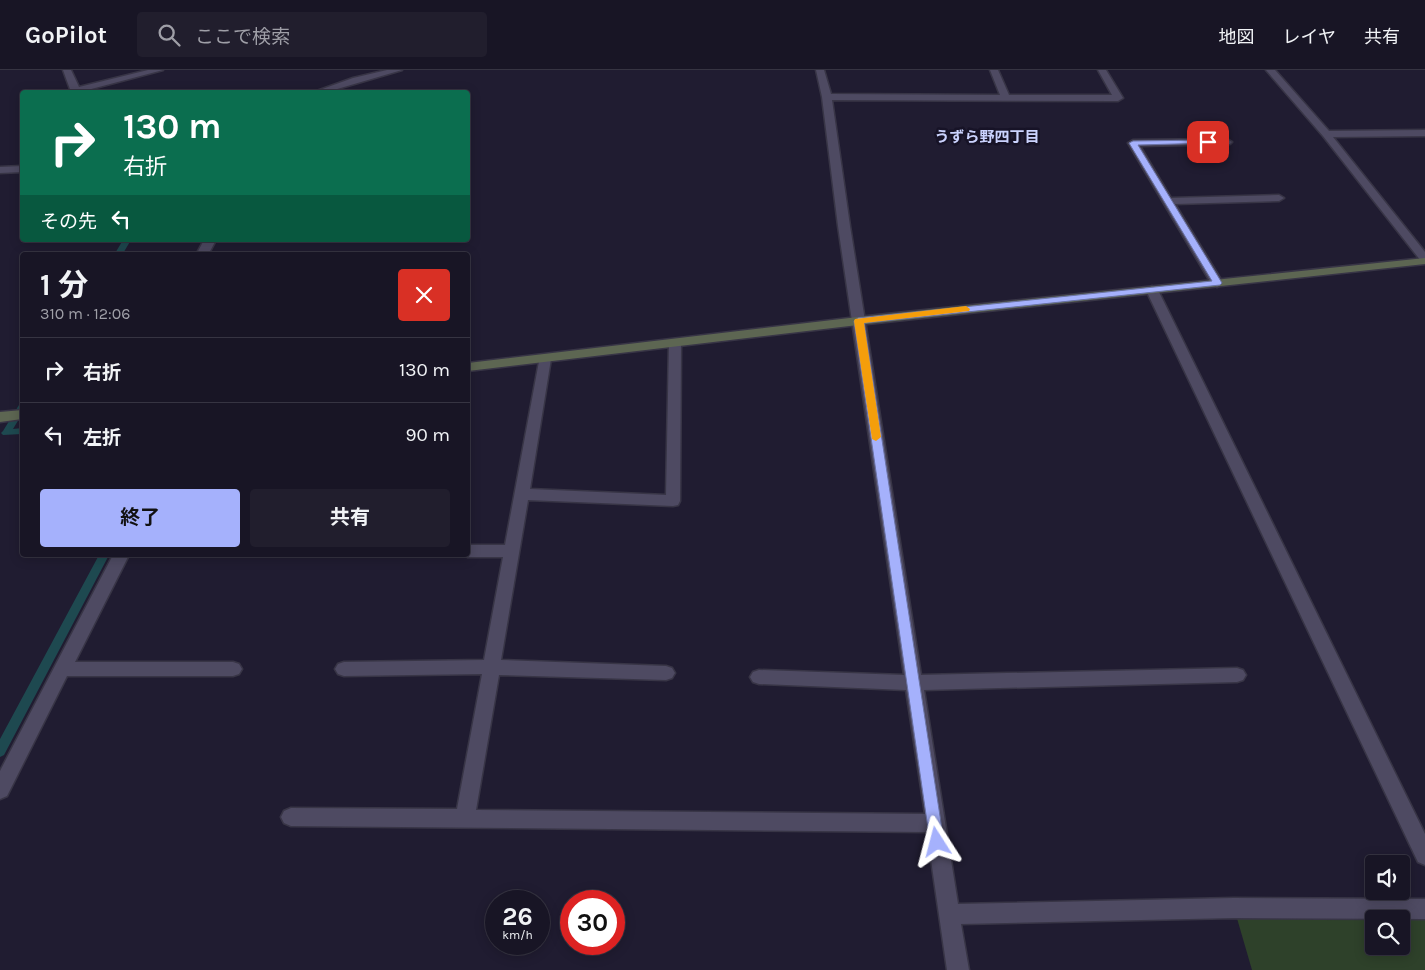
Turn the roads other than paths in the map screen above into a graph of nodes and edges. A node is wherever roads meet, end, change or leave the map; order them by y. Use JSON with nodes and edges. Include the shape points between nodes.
{"nodes":[{"id":1,"x":67,"y":70,"type":"edge"},
{"id":2,"x":159,"y":70,"type":"edge"},
{"id":3,"x":398,"y":70,"type":"edge"},
{"id":4,"x":820,"y":70,"type":"edge"},
{"id":5,"x":994,"y":70,"type":"edge"},
{"id":6,"x":1102,"y":70,"type":"edge"},
{"id":7,"x":1270,"y":70,"type":"edge"},
{"id":8,"x":74,"y":90,"type":"edge"},
{"id":9,"x":83,"y":90,"type":"edge"},
{"id":10,"x":325,"y":90,"type":"edge"},
{"id":11,"x":827,"y":97,"type":"junction"},
{"id":12,"x":1006,"y":98,"type":"junction"},
{"id":13,"x":1425,"y":133,"type":"edge"},
{"id":14,"x":1326,"y":134,"type":"junction"},
{"id":15,"x":1227,"y":142,"type":"dead end"},
{"id":16,"x":20,"y":169,"type":"edge"},
{"id":17,"x":0,"y":170,"type":"edge"},
{"id":18,"x":1279,"y":198,"type":"dead end"},
{"id":19,"x":1168,"y":201,"type":"junction"},
{"id":20,"x":1425,"y":260,"type":"edge"},
{"id":21,"x":1217,"y":283,"type":"junction"},
{"id":22,"x":1152,"y":290,"type":"junction"},
{"id":23,"x":858,"y":321,"type":"junction"},
{"id":24,"x":675,"y":343,"type":"junction"},
{"id":25,"x":544,"y":358,"type":"junction"},
{"id":26,"x":470,"y":367,"type":"edge"},
{"id":27,"x":20,"y":415,"type":"edge"},
{"id":28,"x":0,"y":417,"type":"edge"},
{"id":29,"x":521,"y":494,"type":"junction"},
{"id":30,"x":511,"y":550,"type":"junction"},
{"id":31,"x":470,"y":551,"type":"edge"},
{"id":32,"x":120,"y":557,"type":"edge"},
{"id":33,"x":491,"y":667,"type":"junction"},
{"id":34,"x":63,"y":669,"type":"junction"},
{"id":35,"x":233,"y":669,"type":"dead end"},
{"id":36,"x":344,"y":669,"type":"dead end"},
{"id":37,"x":666,"y":673,"type":"dead end"},
{"id":38,"x":1237,"y":674,"type":"dead end"},
{"id":39,"x":759,"y":677,"type":"dead end"},
{"id":40,"x":913,"y":683,"type":"junction"},
{"id":41,"x":0,"y":790,"type":"edge"},
{"id":42,"x":291,"y":817,"type":"dead end"},
{"id":43,"x":465,"y":819,"type":"junction"},
{"id":44,"x":934,"y":823,"type":"junction"},
{"id":45,"x":1425,"y":855,"type":"edge"},
{"id":46,"x":1425,"y":909,"type":"edge"},
{"id":47,"x":949,"y":914,"type":"junction"},
{"id":48,"x":958,"y":970,"type":"edge"}],
"edges":[{"from":1,"to":8,"type":"street"},
{"from":2,"to":9,"type":"street"},
{"from":3,"to":10,"type":"street"},
{"from":4,"to":11,"type":"street"},
{"from":5,"to":12,"type":"street"},
{"from":6,"to":12,"type":"street","via":[[1118,98]]},
{"from":7,"to":14,"type":"street"},
{"from":11,"to":12,"type":"street"},
{"from":11,"to":23,"type":"street"},
{"from":13,"to":14,"type":"street"},
{"from":14,"to":20,"type":"street"},
{"from":15,"to":19,"type":"street","via":[[1133,143]]},
{"from":16,"to":17,"type":"street"},
{"from":18,"to":19,"type":"street"},
{"from":19,"to":21,"type":"street"},
{"from":20,"to":21,"type":"street"},
{"from":21,"to":22,"type":"street"},
{"from":22,"to":23,"type":"street"},
{"from":22,"to":45,"type":"street"},
{"from":23,"to":24,"type":"street"},
{"from":23,"to":40,"type":"street"},
{"from":24,"to":25,"type":"street"},
{"from":24,"to":29,"type":"street","via":[[673,501]]},
{"from":25,"to":26,"type":"street"},
{"from":25,"to":29,"type":"street"},
{"from":27,"to":28,"type":"street"},
{"from":29,"to":30,"type":"street"},
{"from":30,"to":31,"type":"street"},
{"from":30,"to":33,"type":"street"},
{"from":32,"to":34,"type":"street"},
{"from":33,"to":36,"type":"street"},
{"from":33,"to":37,"type":"street"},
{"from":33,"to":43,"type":"street"},
{"from":34,"to":35,"type":"street"},
{"from":34,"to":41,"type":"street"},
{"from":38,"to":40,"type":"street"},
{"from":39,"to":40,"type":"street"},
{"from":40,"to":44,"type":"street"},
{"from":42,"to":43,"type":"street"},
{"from":43,"to":44,"type":"street"},
{"from":44,"to":47,"type":"street"},
{"from":46,"to":47,"type":"street","via":[[1234,908]]},
{"from":47,"to":48,"type":"street"}]}
